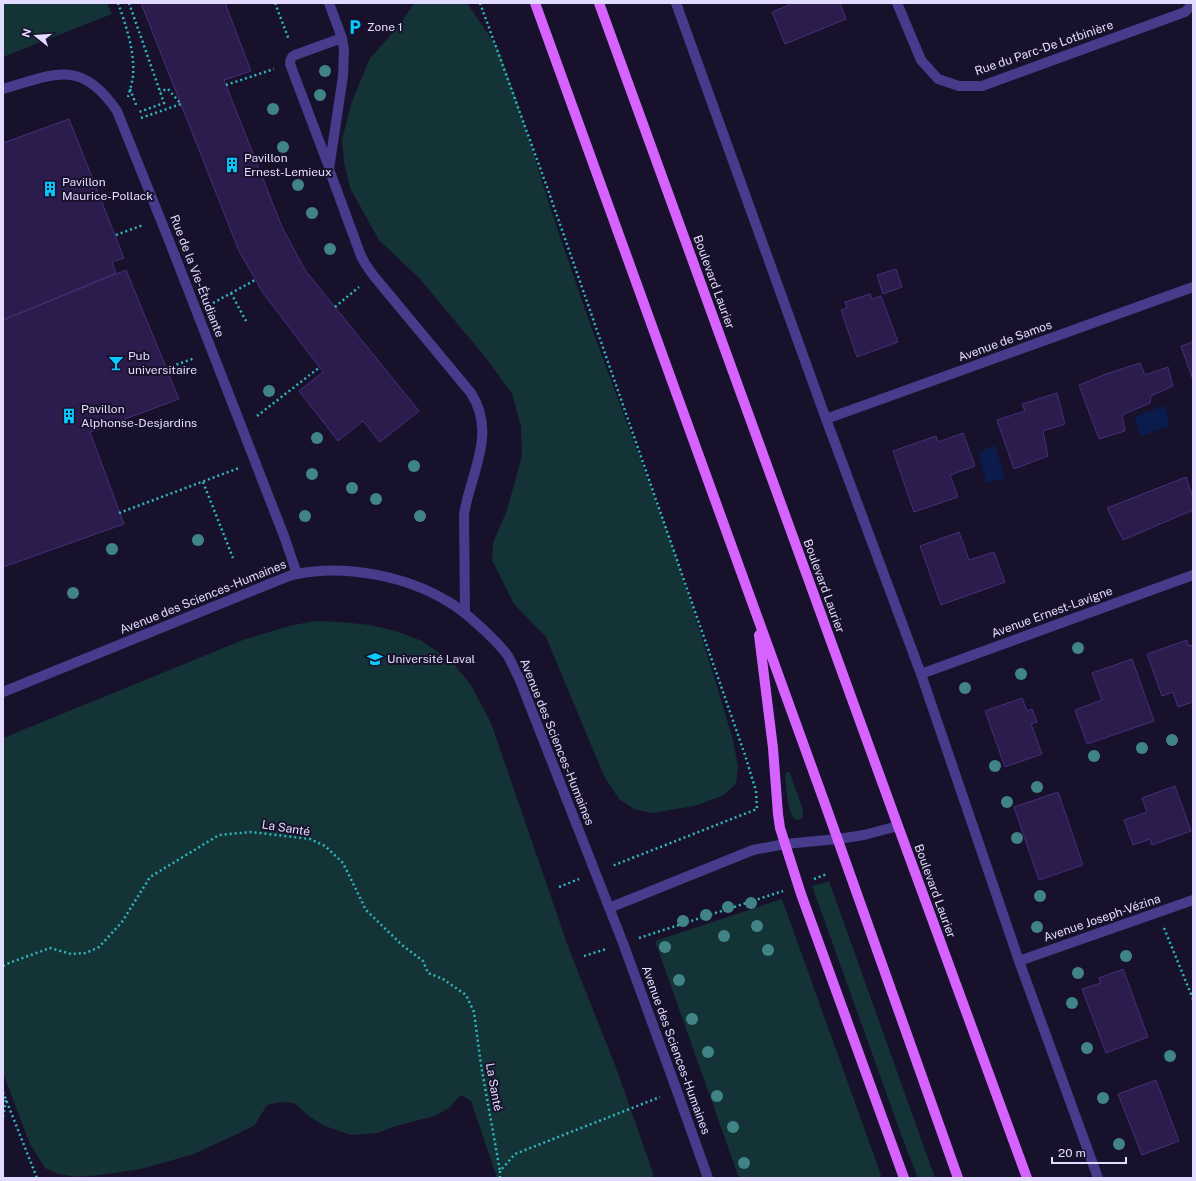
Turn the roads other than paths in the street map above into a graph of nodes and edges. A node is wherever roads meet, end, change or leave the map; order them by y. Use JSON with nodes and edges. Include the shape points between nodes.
{"nodes":[{"id":1,"x":329,"y":3,"type":"edge"},
{"id":2,"x":535,"y":3,"type":"edge"},
{"id":3,"x":599,"y":3,"type":"edge"},
{"id":4,"x":676,"y":3,"type":"edge"},
{"id":5,"x":897,"y":3,"type":"edge"},
{"id":6,"x":1193,"y":4,"type":"edge"},
{"id":7,"x":342,"y":38,"type":"junction"},
{"id":8,"x":3,"y":89,"type":"edge"},
{"id":9,"x":329,"y":169,"type":"junction"},
{"id":10,"x":1193,"y":287,"type":"edge"},
{"id":11,"x":826,"y":419,"type":"junction"},
{"id":12,"x":297,"y":574,"type":"junction"},
{"id":13,"x":1193,"y":575,"type":"edge"},
{"id":14,"x":465,"y":613,"type":"junction"},
{"id":15,"x":756,"y":613,"type":"junction"},
{"id":16,"x":921,"y":674,"type":"junction"},
{"id":17,"x":3,"y":692,"type":"edge"},
{"id":18,"x":898,"y":826,"type":"junction"},
{"id":19,"x":838,"y":839,"type":"junction"},
{"id":20,"x":785,"y":844,"type":"junction"},
{"id":21,"x":1193,"y":900,"type":"edge"},
{"id":22,"x":609,"y":908,"type":"junction"},
{"id":23,"x":1019,"y":961,"type":"junction"},
{"id":24,"x":708,"y":1178,"type":"edge"},
{"id":25,"x":904,"y":1178,"type":"edge"},
{"id":26,"x":958,"y":1178,"type":"edge"},
{"id":27,"x":1028,"y":1178,"type":"edge"},
{"id":28,"x":1098,"y":1178,"type":"edge"}],
"edges":[{"from":1,"to":7,"type":"street"},
{"from":2,"to":15,"type":"main road"},
{"from":3,"to":18,"type":"main road","name":"Boulevard Laurier"},
{"from":4,"to":11,"type":"street"},
{"from":5,"to":6,"type":"street","name":"Rue du Parc-De Lotbinière","via":[[921,60],[938,79],[958,86],[982,86],[1185,12]]},
{"from":7,"to":9,"type":"street","via":[[343,76]]},
{"from":7,"to":9,"type":"street","via":[[295,55],[290,64]]},
{"from":8,"to":12,"type":"street","name":"Rue de la Vie-Étudiante","via":[[59,74],[71,74],[93,83],[117,111]]},
{"from":9,"to":14,"type":"street","via":[[366,265],[468,388],[479,408],[482,441],[464,514]]},
{"from":10,"to":11,"type":"street","name":"Avenue de Samos"},
{"from":11,"to":16,"type":"street"},
{"from":12,"to":14,"type":"street","name":"Avenue des Sciences-Humaines","via":[[333,570],[366,572],[428,591]]},
{"from":12,"to":17,"type":"street","name":"Avenue des Sciences-Humaines"},
{"from":13,"to":16,"type":"street","name":"Avenue Ernest-Lavigne"},
{"from":14,"to":22,"type":"street","name":"Avenue des Sciences-Humaines","via":[[491,636],[508,656],[519,678]]},
{"from":15,"to":19,"type":"main road"},
{"from":15,"to":20,"type":"main road","via":[[770,716],[778,814]]},
{"from":16,"to":23,"type":"street"},
{"from":18,"to":19,"type":"street"},
{"from":18,"to":27,"type":"main road","name":"Boulevard Laurier"},
{"from":19,"to":20,"type":"street"},
{"from":19,"to":26,"type":"main road"},
{"from":20,"to":22,"type":"street","via":[[739,855]]},
{"from":20,"to":25,"type":"main road"},
{"from":21,"to":23,"type":"street","name":"Avenue Joseph-Vézina"},
{"from":22,"to":24,"type":"street","name":"Avenue des Sciences-Humaines"},
{"from":23,"to":28,"type":"street"}]}
